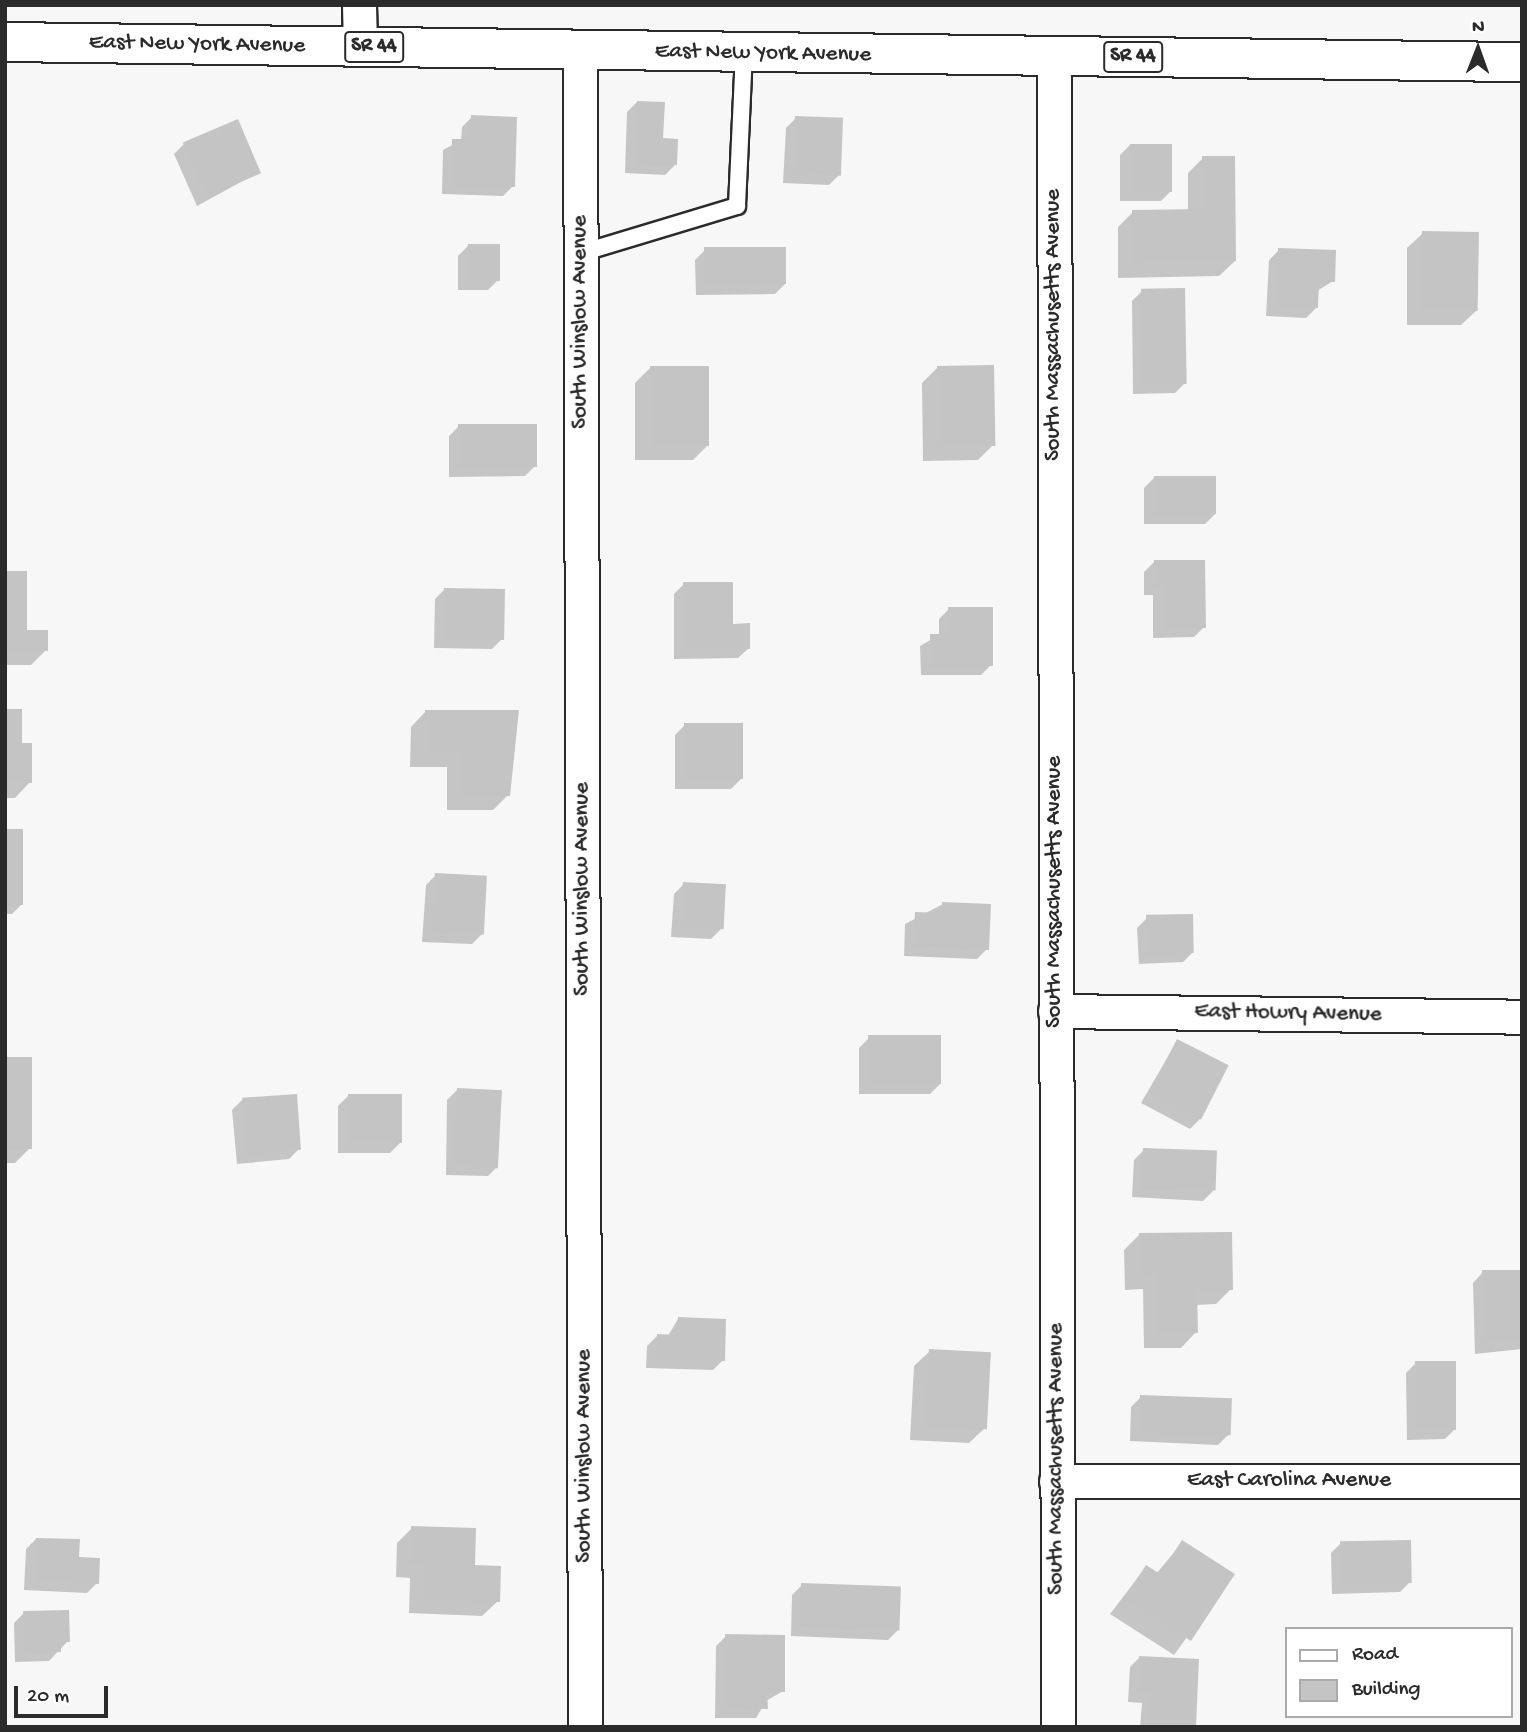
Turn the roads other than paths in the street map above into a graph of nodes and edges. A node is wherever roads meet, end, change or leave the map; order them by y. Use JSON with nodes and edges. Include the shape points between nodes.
{"nodes":[{"id":1,"x":359,"y":5,"type":"edge"},
{"id":2,"x":5,"y":42,"type":"edge"},
{"id":3,"x":359,"y":47,"type":"junction"},
{"id":4,"x":580,"y":50,"type":"junction"},
{"id":5,"x":744,"y":54,"type":"junction"},
{"id":6,"x":1054,"y":57,"type":"junction"},
{"id":7,"x":1522,"y":62,"type":"edge"},
{"id":8,"x":581,"y":253,"type":"junction"},
{"id":9,"x":1055,"y":1011,"type":"junction"},
{"id":10,"x":1522,"y":1017,"type":"edge"},
{"id":11,"x":1056,"y":1481,"type":"junction"},
{"id":12,"x":1522,"y":1481,"type":"edge"},
{"id":13,"x":586,"y":1727,"type":"edge"},
{"id":14,"x":1058,"y":1727,"type":"edge"}],
"edges":[{"from":1,"to":3,"type":"street"},
{"from":2,"to":3,"type":"main road","name":"East New York Avenue","number":"SR 44"},
{"from":3,"to":4,"type":"main road","name":"East New York Avenue","number":"SR 44"},
{"from":4,"to":5,"type":"main road","name":"East New York Avenue","number":"SR 44"},
{"from":4,"to":8,"type":"street","name":"South Winslow Avenue"},
{"from":5,"to":6,"type":"main road","name":"East New York Avenue","number":"SR 44"},
{"from":5,"to":8,"type":"lane","via":[[737,206]]},
{"from":6,"to":7,"type":"main road","name":"East New York Avenue","number":"SR 44"},
{"from":6,"to":9,"type":"street","name":"South Massachusetts Avenue"},
{"from":8,"to":13,"type":"street","name":"South Winslow Avenue"},
{"from":9,"to":10,"type":"street","name":"East Howry Avenue"},
{"from":9,"to":11,"type":"street","name":"South Massachusetts Avenue"},
{"from":11,"to":12,"type":"street","name":"East Carolina Avenue"},
{"from":11,"to":14,"type":"street","name":"South Massachusetts Avenue"}]}
